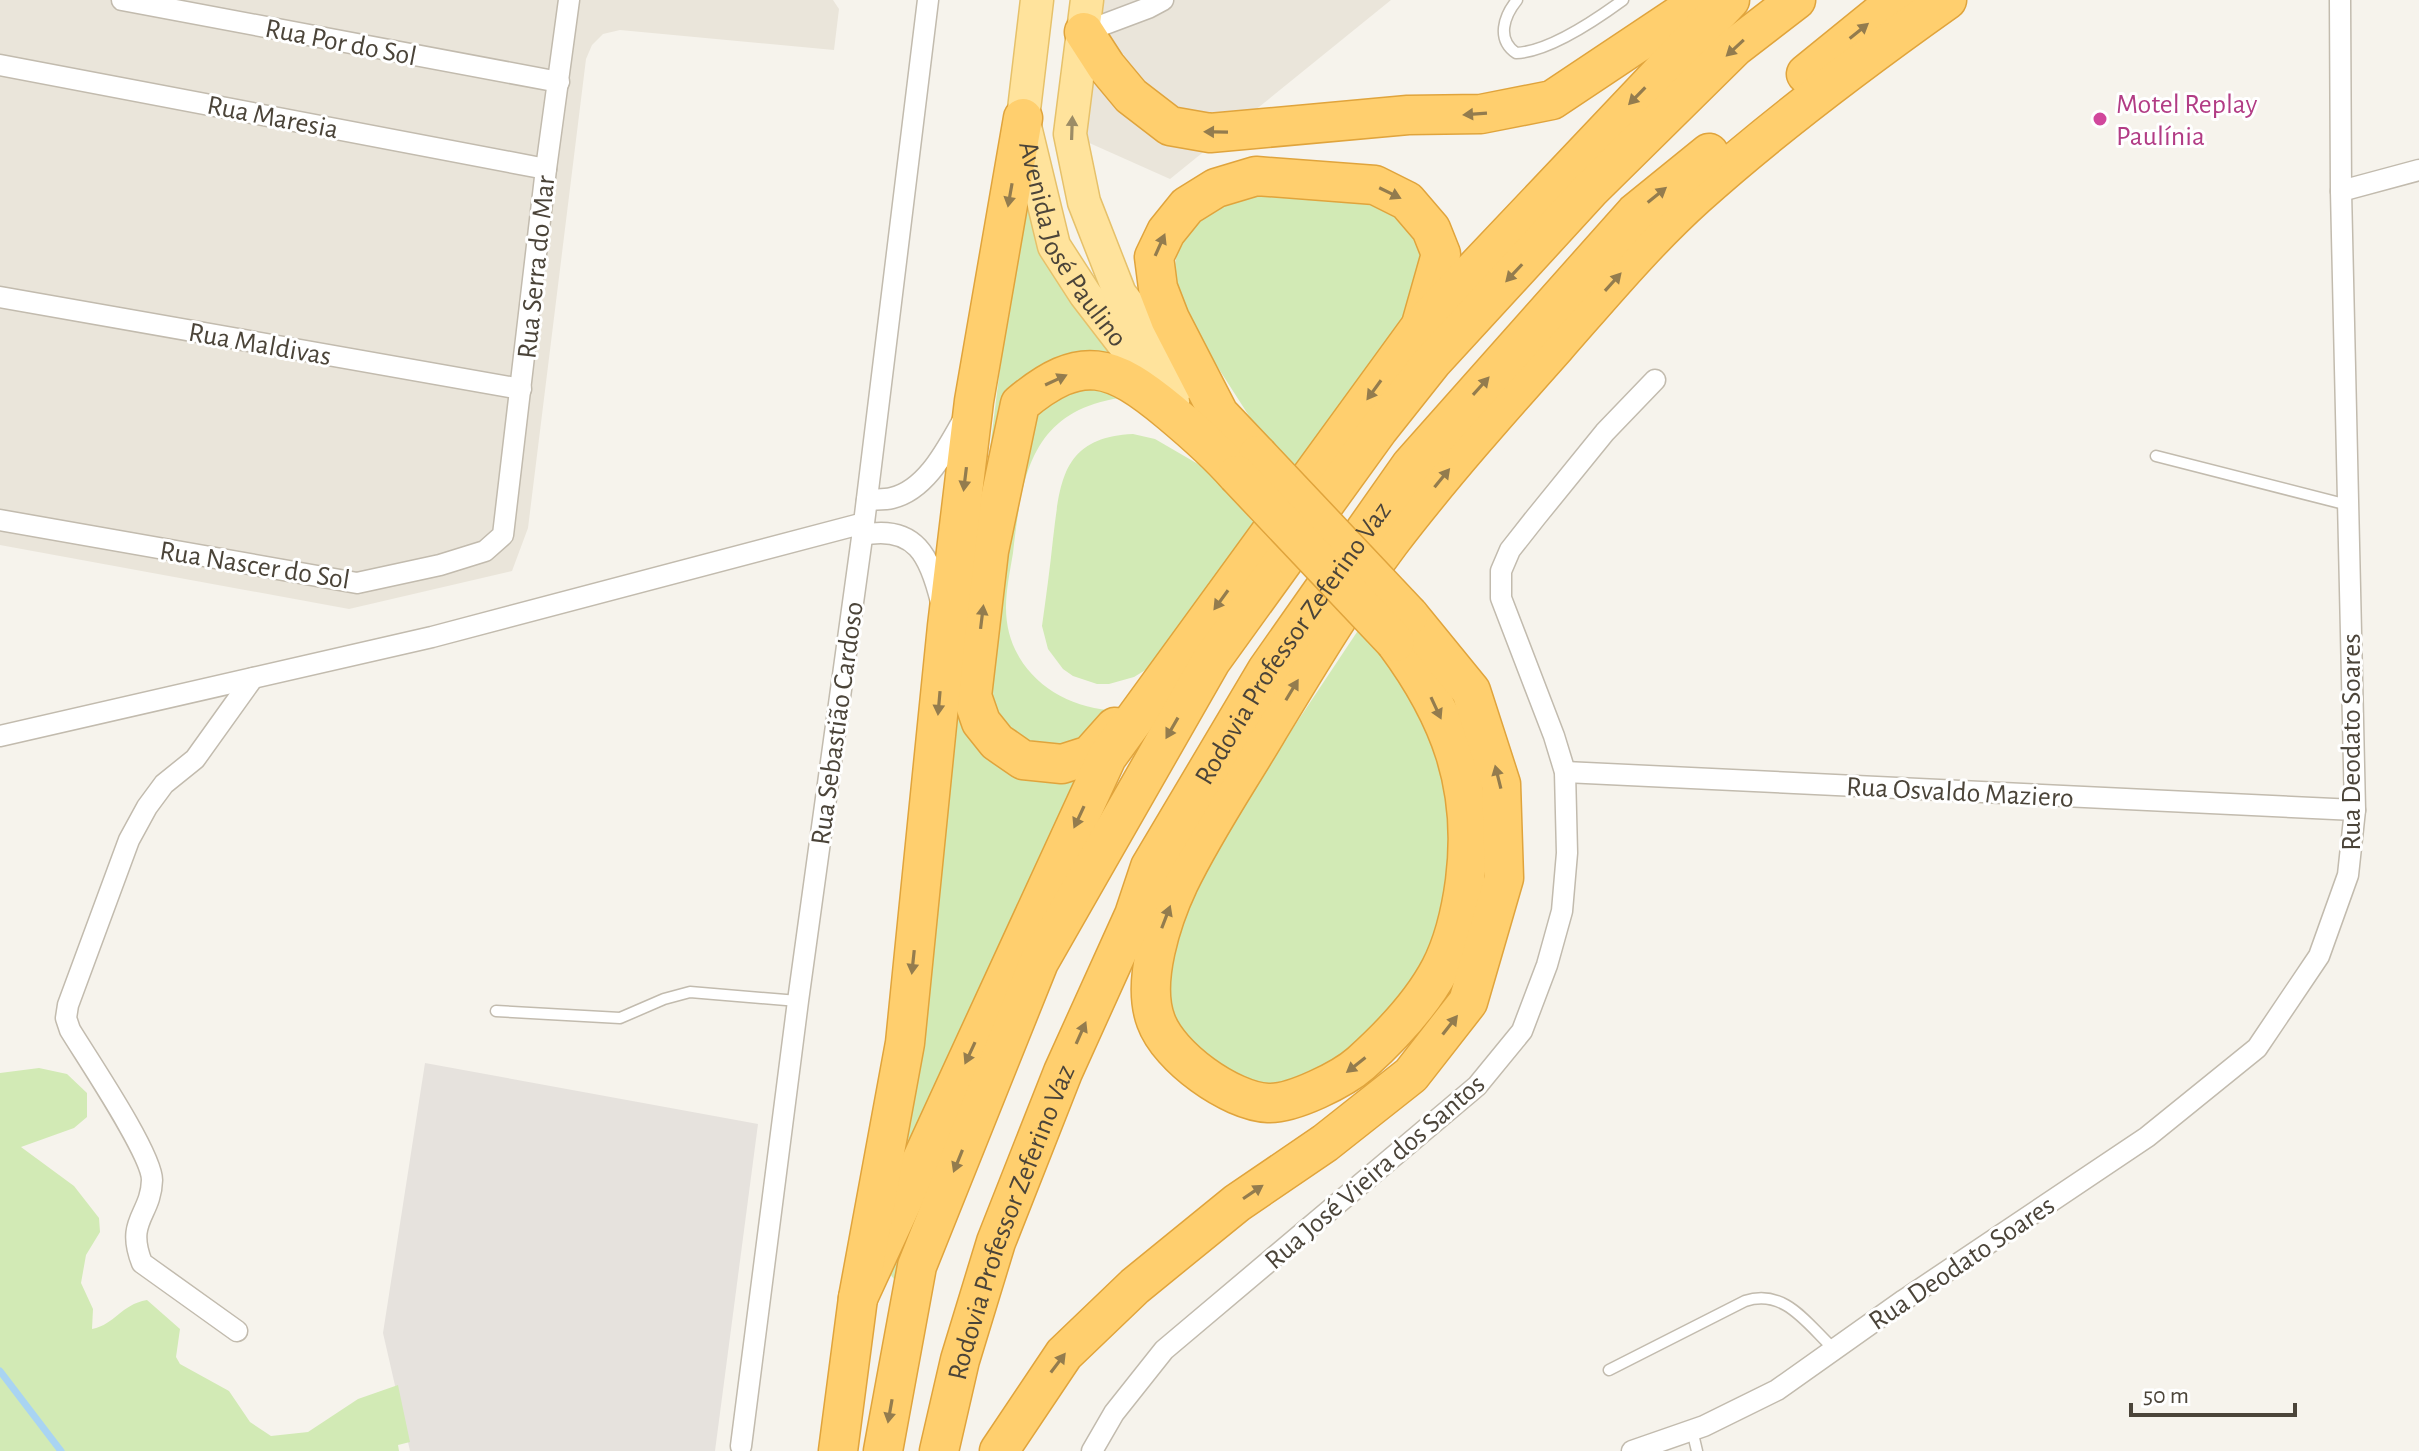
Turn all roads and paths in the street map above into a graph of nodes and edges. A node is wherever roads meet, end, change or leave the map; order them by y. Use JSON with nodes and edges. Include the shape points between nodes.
{"nodes":[{"id":1,"x":122,"y":0,"type":"edge"},
{"id":2,"x":569,"y":0,"type":"edge"},
{"id":3,"x":928,"y":0,"type":"edge"},
{"id":4,"x":1037,"y":0,"type":"edge"},
{"id":5,"x":1163,"y":0,"type":"edge"},
{"id":6,"x":1517,"y":0,"type":"edge"},
{"id":7,"x":1623,"y":0,"type":"edge"},
{"id":8,"x":1702,"y":0,"type":"edge"},
{"id":9,"x":1730,"y":0,"type":"edge"},
{"id":10,"x":1796,"y":0,"type":"edge"},
{"id":11,"x":1897,"y":0,"type":"edge"},
{"id":12,"x":1947,"y":0,"type":"edge"},
{"id":13,"x":2340,"y":0,"type":"edge"},
{"id":14,"x":1085,"y":16,"type":"edge"},
{"id":15,"x":0,"y":65,"type":"edge"},
{"id":16,"x":559,"y":82,"type":"junction"},
{"id":17,"x":1023,"y":118,"type":"junction"},
{"id":18,"x":546,"y":169,"type":"junction"},
{"id":19,"x":2419,"y":170,"type":"edge"},
{"id":20,"x":2341,"y":191,"type":"junction"},
{"id":21,"x":0,"y":297,"type":"edge"},
{"id":22,"x":1420,"y":327,"type":"junction"},
{"id":23,"x":1655,"y":380,"type":"dead end"},
{"id":24,"x":521,"y":389,"type":"junction"},
{"id":25,"x":974,"y":401,"type":"junction"},
{"id":26,"x":1232,"y":448,"type":"junction"},
{"id":27,"x":2156,"y":456,"type":"dead end"},
{"id":28,"x":867,"y":500,"type":"junction"},
{"id":29,"x":2348,"y":505,"type":"junction"},
{"id":30,"x":0,"y":520,"type":"edge"},
{"id":31,"x":863,"y":529,"type":"junction"},
{"id":32,"x":503,"y":535,"type":"joint"},
{"id":33,"x":947,"y":626,"type":"junction"},
{"id":34,"x":1402,"y":628,"type":"junction"},
{"id":35,"x":1174,"y":664,"type":"junction"},
{"id":36,"x":253,"y":678,"type":"junction"},
{"id":37,"x":0,"y":736,"type":"edge"},
{"id":38,"x":1565,"y":772,"type":"junction"},
{"id":39,"x":2355,"y":810,"type":"junction"},
{"id":40,"x":798,"y":1001,"type":"junction"},
{"id":41,"x":496,"y":1011,"type":"dead end"},
{"id":42,"x":858,"y":1298,"type":"junction"},
{"id":43,"x":237,"y":1331,"type":"dead end"},
{"id":44,"x":1834,"y":1349,"type":"junction"},
{"id":45,"x":1609,"y":1370,"type":"dead end"},
{"id":46,"x":1031,"y":1401,"type":"junction"},
{"id":47,"x":1692,"y":1430,"type":"junction"},
{"id":48,"x":741,"y":1446,"type":"dead end"},
{"id":49,"x":838,"y":1451,"type":"edge"},
{"id":50,"x":883,"y":1451,"type":"edge"},
{"id":51,"x":939,"y":1451,"type":"edge"},
{"id":52,"x":999,"y":1451,"type":"edge"},
{"id":53,"x":1036,"y":1451,"type":"edge"},
{"id":54,"x":1092,"y":1451,"type":"edge"},
{"id":55,"x":1632,"y":1451,"type":"edge"},
{"id":56,"x":1697,"y":1451,"type":"edge"}],
"edges":[{"from":1,"to":16,"type":"street","name":"Rua Por do Sol"},
{"from":2,"to":16,"type":"street","name":"Rua Serra do Mar"},
{"from":3,"to":28,"type":"street","name":"Rua Sebastião Cardoso"},
{"from":4,"to":17,"type":"main road","name":"Avenida José Paulino"},
{"from":5,"to":14,"type":"street","via":[[1148,8]]},
{"from":6,"to":7,"type":"lane","via":[[1503,27],[1516,53],[1546,45]]},
{"from":8,"to":14,"type":"highway","one_way":true,"via":[[1552,100],[1481,114],[1408,115],[1223,133],[1170,126],[1131,96],[1106,66]]},
{"from":9,"to":22,"type":"highway","one_way":true},
{"from":10,"to":50,"type":"highway","name":"Rodovia Professor Zeferino Vaz","one_way":true,"via":[[1735,47],[1602,178],[1432,362],[1211,661],[1039,962],[917,1266]]},
{"from":51,"to":11,"type":"highway","name":"Rodovia Professor Zeferino Vaz","one_way":true,"via":[[996,1242],[1063,1072],[1134,915],[1150,867],[1267,670],[1411,465],[1635,213]]},
{"from":34,"to":12,"type":"highway","one_way":true,"via":[[1466,787],[1469,848],[1461,913],[1439,970],[1395,1031],[1352,1071],[1303,1095],[1270,1103],[1233,1094],[1174,1051],[1156,1023],[1150,993],[1158,937],[1179,883],[1304,670],[1387,547],[1451,466],[1616,278],[1694,198]]},
{"from":13,"to":20,"type":"street","name":"Rua Deodato Soares"},
{"from":26,"to":14,"type":"main road","name":"Avenida José Paulino","one_way":true,"via":[[1120,294],[1084,202],[1070,134]]},
{"from":15,"to":18,"type":"street","name":"Rua Maresia"},
{"from":16,"to":18,"type":"street","name":"Rua Serra do Mar"},
{"from":17,"to":25,"type":"highway","one_way":true},
{"from":17,"to":26,"type":"main road","name":"Avenida José Paulino","via":[[1054,246],[1128,350]]},
{"from":18,"to":24,"type":"street","name":"Rua Serra do Mar"},
{"from":19,"to":20,"type":"street"},
{"from":20,"to":29,"type":"street","name":"Rua Deodato Soares"},
{"from":21,"to":24,"type":"street","name":"Rua Maldivas"},
{"from":26,"to":22,"type":"highway","one_way":true,"via":[[1158,288],[1154,257],[1187,206],[1216,188],[1256,176],[1375,185],[1407,201],[1431,229],[1441,254]]},
{"from":22,"to":35,"type":"highway","one_way":true},
{"from":23,"to":38,"type":"street","name":"Rua José Vieira dos Santos","via":[[1536,517],[1501,571],[1501,598]]},
{"from":24,"to":32,"type":"street","name":"Rua Serra do Mar"},
{"from":25,"to":28,"type":"street","via":[[934,468],[917,484],[891,498]]},
{"from":25,"to":33,"type":"highway","one_way":true},
{"from":26,"to":34,"type":"highway","bridge":true},
{"from":35,"to":26,"type":"highway","one_way":true,"via":[[1159,674],[1090,755],[1062,764],[1023,760],[997,742],[981,722],[972,696],[989,551],[1020,404],[1055,378],[1102,370],[1140,387]]},
{"from":27,"to":29,"type":"lane"},
{"from":28,"to":31,"type":"street","name":"Rua Sebastião Cardoso"},
{"from":29,"to":39,"type":"street","name":"Rua Deodato Soares"},
{"from":30,"to":32,"type":"street","name":"Rua Nascer do Sol","via":[[357,583],[485,551]]},
{"from":31,"to":33,"type":"street","via":[[909,539],[923,553]]},
{"from":31,"to":36,"type":"street"},
{"from":31,"to":40,"type":"street","name":"Rua Sebastião Cardoso"},
{"from":33,"to":42,"type":"highway","one_way":true,"via":[[905,1043]]},
{"from":46,"to":34,"type":"highway","one_way":true,"via":[[1064,1354],[1135,1286],[1411,1075],[1468,1002],[1504,878],[1501,784],[1471,691]]},
{"from":35,"to":42,"type":"highway","one_way":true,"via":[[1107,757]]},
{"from":36,"to":37,"type":"street"},
{"from":36,"to":43,"type":"street","via":[[195,759],[164,784],[147,807],[129,840],[66,1018],[145,1155],[152,1179],[135,1232],[142,1263]]},
{"from":38,"to":39,"type":"street","name":"Rua Osvaldo Maziero"},
{"from":38,"to":54,"type":"street","name":"Rua José Vieira dos Santos","via":[[1562,911],[1522,1031],[1477,1086],[1164,1350],[1114,1413]]},
{"from":39,"to":44,"type":"street","name":"Rua Deodato Soares","via":[[2348,875],[2319,956],[2257,1048],[2147,1137]]},
{"from":40,"to":41,"type":"lane","via":[[690,992],[620,1018]]},
{"from":40,"to":48,"type":"street","name":"Rua Sebastião Cardoso"},
{"from":42,"to":49,"type":"highway"},
{"from":44,"to":45,"type":"lane","via":[[1787,1305],[1760,1296]]},
{"from":44,"to":47,"type":"street","name":"Rua Deodato Soares","via":[[1777,1390]]},
{"from":46,"to":52,"type":"highway"},
{"from":46,"to":53,"type":"highway"},
{"from":47,"to":55,"type":"street","name":"Rua Deodato Soares"},
{"from":47,"to":56,"type":"lane"}]}
